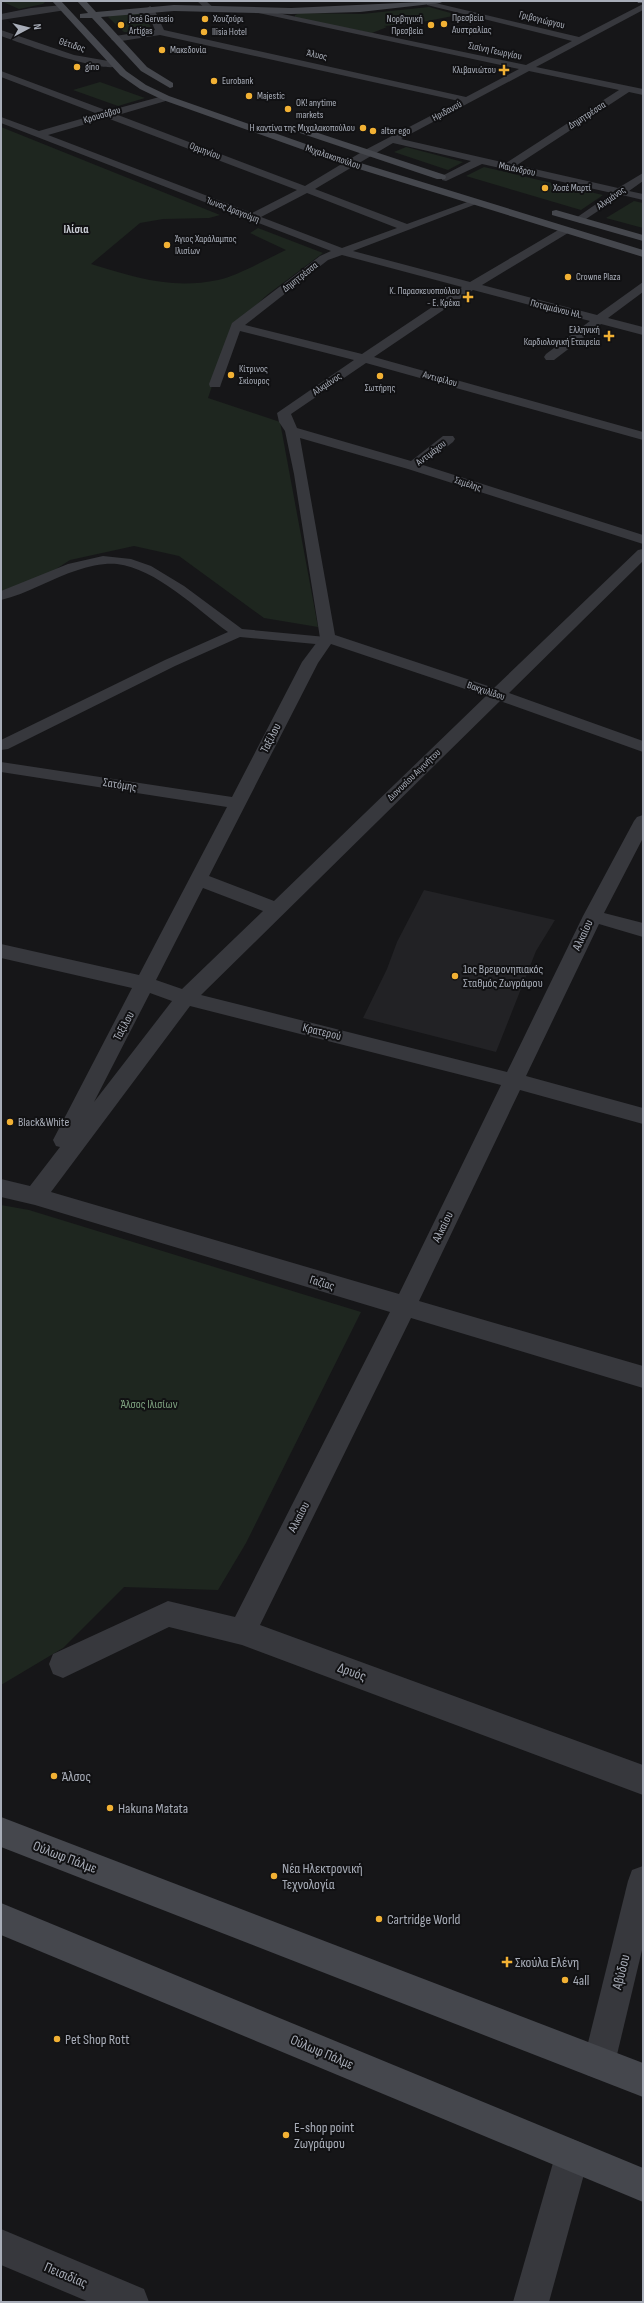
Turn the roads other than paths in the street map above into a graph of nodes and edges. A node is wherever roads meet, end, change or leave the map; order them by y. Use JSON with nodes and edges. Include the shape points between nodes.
{"nodes":[{"id":1,"x":56,"y":1,"type":"edge"},
{"id":2,"x":81,"y":1,"type":"edge"},
{"id":3,"x":156,"y":1,"type":"edge"},
{"id":4,"x":201,"y":1,"type":"edge"},
{"id":5,"x":440,"y":1,"type":"edge"},
{"id":6,"x":430,"y":4,"type":"junction"},
{"id":7,"x":643,"y":7,"type":"edge"},
{"id":8,"x":1,"y":8,"type":"edge"},
{"id":9,"x":211,"y":8,"type":"junction"},
{"id":10,"x":150,"y":9,"type":"junction"},
{"id":11,"x":249,"y":10,"type":"junction"},
{"id":12,"x":67,"y":12,"type":"junction"},
{"id":13,"x":91,"y":12,"type":"junction"},
{"id":14,"x":15,"y":13,"type":"junction"},
{"id":15,"x":1,"y":17,"type":"edge"},
{"id":16,"x":1,"y":32,"type":"edge"},
{"id":17,"x":160,"y":32,"type":"junction"},
{"id":18,"x":116,"y":39,"type":"junction"},
{"id":19,"x":579,"y":40,"type":"junction"},
{"id":20,"x":114,"y":65,"type":"junction"},
{"id":21,"x":525,"y":69,"type":"junction"},
{"id":22,"x":1,"y":74,"type":"edge"},
{"id":23,"x":627,"y":89,"type":"junction"},
{"id":24,"x":181,"y":90,"type":"dead end"},
{"id":25,"x":643,"y":92,"type":"edge"},
{"id":26,"x":166,"y":98,"type":"junction"},
{"id":27,"x":468,"y":100,"type":"junction"},
{"id":28,"x":106,"y":114,"type":"junction"},
{"id":29,"x":1,"y":120,"type":"edge"},
{"id":30,"x":281,"y":123,"type":"dead end"},
{"id":31,"x":39,"y":134,"type":"junction"},
{"id":32,"x":391,"y":140,"type":"junction"},
{"id":33,"x":369,"y":152,"type":"junction"},
{"id":34,"x":480,"y":161,"type":"junction"},
{"id":35,"x":350,"y":163,"type":"junction"},
{"id":36,"x":507,"y":167,"type":"junction"},
{"id":37,"x":643,"y":176,"type":"edge"},
{"id":38,"x":446,"y":178,"type":"junction"},
{"id":39,"x":459,"y":183,"type":"dead end"},
{"id":40,"x":307,"y":189,"type":"junction"},
{"id":41,"x":620,"y":192,"type":"junction"},
{"id":42,"x":643,"y":197,"type":"edge"},
{"id":43,"x":474,"y":203,"type":"junction"},
{"id":44,"x":543,"y":210,"type":"dead end"},
{"id":45,"x":252,"y":217,"type":"junction"},
{"id":46,"x":580,"y":220,"type":"junction"},
{"id":47,"x":408,"y":228,"type":"junction"},
{"id":48,"x":564,"y":231,"type":"junction"},
{"id":49,"x":643,"y":238,"type":"edge"},
{"id":50,"x":343,"y":252,"type":"junction"},
{"id":51,"x":643,"y":254,"type":"edge"},
{"id":52,"x":643,"y":286,"type":"edge"},
{"id":53,"x":470,"y":287,"type":"junction"},
{"id":54,"x":598,"y":320,"type":"junction"},
{"id":55,"x":236,"y":326,"type":"junction"},
{"id":56,"x":643,"y":331,"type":"edge"},
{"id":57,"x":550,"y":357,"type":"dead end"},
{"id":58,"x":366,"y":359,"type":"junction"},
{"id":59,"x":215,"y":384,"type":"dead end"},
{"id":60,"x":292,"y":431,"type":"junction"},
{"id":61,"x":643,"y":436,"type":"edge"},
{"id":62,"x":448,"y":439,"type":"dead end"},
{"id":63,"x":413,"y":466,"type":"junction"},
{"id":64,"x":643,"y":540,"type":"edge"},
{"id":65,"x":643,"y":553,"type":"edge"},
{"id":66,"x":1,"y":596,"type":"edge"},
{"id":67,"x":238,"y":633,"type":"junction"},
{"id":68,"x":327,"y":640,"type":"junction"},
{"id":69,"x":496,"y":694,"type":"junction"},
{"id":70,"x":2,"y":746,"type":"edge"},
{"id":71,"x":643,"y":747,"type":"edge"},
{"id":72,"x":1,"y":766,"type":"edge"},
{"id":73,"x":238,"y":803,"type":"junction"},
{"id":74,"x":643,"y":821,"type":"edge"},
{"id":75,"x":199,"y":879,"type":"junction"},
{"id":76,"x":277,"y":909,"type":"junction"},
{"id":77,"x":592,"y":916,"type":"junction"},
{"id":78,"x":643,"y":930,"type":"edge"},
{"id":79,"x":1,"y":951,"type":"edge"},
{"id":80,"x":146,"y":984,"type":"junction"},
{"id":81,"x":185,"y":998,"type":"junction"},
{"id":82,"x":514,"y":1080,"type":"junction"},
{"id":83,"x":643,"y":1116,"type":"edge"},
{"id":84,"x":1,"y":1188,"type":"edge"},
{"id":85,"x":35,"y":1196,"type":"junction"},
{"id":86,"x":404,"y":1308,"type":"junction"},
{"id":87,"x":643,"y":1377,"type":"edge"},
{"id":88,"x":242,"y":1632,"type":"junction"},
{"id":89,"x":63,"y":1664,"type":"dead end"},
{"id":90,"x":643,"y":1780,"type":"edge"},
{"id":91,"x":1,"y":1832,"type":"edge"},
{"id":92,"x":643,"y":1881,"type":"edge"},
{"id":93,"x":1,"y":1919,"type":"edge"},
{"id":94,"x":599,"y":2064,"type":"junction"},
{"id":95,"x":643,"y":2080,"type":"edge"},
{"id":96,"x":572,"y":2156,"type":"junction"},
{"id":97,"x":643,"y":2185,"type":"edge"},
{"id":98,"x":1,"y":2247,"type":"edge"},
{"id":99,"x":131,"y":2302,"type":"edge"},
{"id":100,"x":531,"y":2302,"type":"edge"}],
"edges":[{"from":1,"to":12,"type":"main road","name":"Μιχαλακοπούλου"},
{"from":2,"to":13,"type":"main road"},
{"from":3,"to":13,"type":"main road"},
{"from":4,"to":9,"type":"street"},
{"from":5,"to":6,"type":"main road"},
{"from":6,"to":11,"type":"main road","via":[[360,9]]},
{"from":6,"to":19,"type":"street","name":"Γριβογιώργου"},
{"from":7,"to":19,"type":"street","name":"Ηριδανού"},
{"from":8,"to":14,"type":"street"},
{"from":9,"to":10,"type":"main road"},
{"from":9,"to":11,"type":"main road"},
{"from":10,"to":13,"type":"main road"},
{"from":10,"to":17,"type":"street"},
{"from":11,"to":21,"type":"street","name":"Σισίνη Γεωργίου"},
{"from":12,"to":13,"type":"main road"},
{"from":12,"to":14,"type":"street"},
{"from":12,"to":20,"type":"main road","name":"Μιχαλακοπούλου"},
{"from":13,"to":18,"type":"main road"},
{"from":14,"to":15,"type":"street"},
{"from":16,"to":20,"type":"street","name":"Θέτιδος","via":[[73,58]]},
{"from":17,"to":18,"type":"street"},
{"from":17,"to":27,"type":"street","name":"Άλυος"},
{"from":18,"to":24,"type":"main road","via":[[148,72]]},
{"from":19,"to":21,"type":"street","name":"Ηριδανού"},
{"from":20,"to":26,"type":"main road","name":"Μιχαλακοπούλου","via":[[132,80]]},
{"from":21,"to":23,"type":"street","name":"Σισίνη Γεωργίου"},
{"from":21,"to":27,"type":"street","name":"Ηριδανού"},
{"from":22,"to":28,"type":"street","name":"Ορμηνίου"},
{"from":23,"to":25,"type":"street","name":"Σισίνη Γεωργίου"},
{"from":23,"to":36,"type":"street","name":"Δημητρέσσα"},
{"from":26,"to":28,"type":"street","name":"Κρουσόβου"},
{"from":26,"to":35,"type":"main road","name":"Μιχαλακοπούλου"},
{"from":27,"to":32,"type":"street","name":"Ηριδανού"},
{"from":28,"to":31,"type":"street","name":"Κρουσόβου"},
{"from":28,"to":40,"type":"street","name":"Ορμηνίου"},
{"from":29,"to":31,"type":"street","name":"Ίωνος Δραγούμη"},
{"from":30,"to":33,"type":"main road","name":"Μιχαλακοπούλου"},
{"from":31,"to":45,"type":"street","name":"Ίωνος Δραγούμη"},
{"from":32,"to":33,"type":"street","name":"Ηριδανού"},
{"from":32,"to":34,"type":"street","name":"Μαιάνδρου"},
{"from":33,"to":35,"type":"street","name":"Ηριδανού"},
{"from":33,"to":38,"type":"main road","name":"Μιχαλακοπούλου"},
{"from":34,"to":36,"type":"street","name":"Μαιάνδρου"},
{"from":34,"to":38,"type":"street"},
{"from":35,"to":40,"type":"street","name":"Ηριδανού"},
{"from":35,"to":43,"type":"main road","name":"Μιχαλακοπούλου"},
{"from":36,"to":41,"type":"street","name":"Μαιάνδρου"},
{"from":37,"to":41,"type":"street","name":"Αλκμάνος"},
{"from":38,"to":39,"type":"main road","name":"Μιχαλακοπούλου"},
{"from":40,"to":45,"type":"street","name":"Ηριδανού"},
{"from":40,"to":47,"type":"street","name":"Ορμηνίου"},
{"from":41,"to":42,"type":"street","name":"Μαιάνδρου"},
{"from":41,"to":46,"type":"street","name":"Αλκμάνος"},
{"from":43,"to":47,"type":"street","name":"Δημητρέσσα"},
{"from":43,"to":48,"type":"main road","name":"Μιχαλακοπούλου"},
{"from":44,"to":46,"type":"main road"},
{"from":45,"to":50,"type":"street","name":"Ίωνος Δραγούμη"},
{"from":46,"to":49,"type":"main road"},
{"from":47,"to":50,"type":"street","name":"Δημητρέσσα"},
{"from":48,"to":51,"type":"main road","name":"Μιχαλακοπούλου"},
{"from":48,"to":53,"type":"street","name":"Αλκμάνος"},
{"from":50,"to":53,"type":"street","name":"Ίωνος Δραγούμη"},
{"from":50,"to":55,"type":"street","name":"Δημητρέσσα","via":[[324,258]]},
{"from":52,"to":54,"type":"street"},
{"from":53,"to":54,"type":"street","name":"Ποταμιάνου Ηλ."},
{"from":53,"to":58,"type":"street","name":"Αλκμάνος"},
{"from":54,"to":56,"type":"street","name":"Ποταμιάνου Ηλ."},
{"from":54,"to":57,"type":"street"},
{"from":55,"to":58,"type":"street","name":"Αντιφίλου"},
{"from":55,"to":59,"type":"street"},
{"from":58,"to":60,"type":"street","name":"Αλκμάνος","via":[[284,413]]},
{"from":58,"to":61,"type":"street","name":"Αντιφίλου"},
{"from":60,"to":63,"type":"street","name":"Σεμέλης"},
{"from":60,"to":68,"type":"street","name":"Αλκμάνος"},
{"from":62,"to":63,"type":"street","name":"Αντιμάχου"},
{"from":63,"to":64,"type":"street","name":"Σεμέλης"},
{"from":65,"to":69,"type":"street","name":"Διονυσίου Αιγινήτου"},
{"from":66,"to":67,"type":"lane","via":[[75,566],[116,560],[148,568]]},
{"from":67,"to":68,"type":"lane"},
{"from":67,"to":70,"type":"lane","via":[[170,663]]},
{"from":68,"to":69,"type":"street","name":"Βακχυλίδου"},
{"from":68,"to":73,"type":"street","name":"Ταξίλου","via":[[310,662]]},
{"from":69,"to":71,"type":"street","name":"Βακχυλίδου"},
{"from":69,"to":76,"type":"street","name":"Διονυσίου Αιγινήτου"},
{"from":72,"to":73,"type":"street","name":"Σατόμης"},
{"from":73,"to":75,"type":"street","name":"Ταξίλου"},
{"from":74,"to":77,"type":"street","name":"Αλκαίου"},
{"from":75,"to":76,"type":"street"},
{"from":75,"to":80,"type":"street","name":"Ταξίλου"},
{"from":76,"to":81,"type":"street","name":"Διονυσίου Αιγινήτου"},
{"from":77,"to":78,"type":"street"},
{"from":77,"to":82,"type":"street","name":"Αλκαίου"},
{"from":79,"to":80,"type":"street","name":"Κρατερού"},
{"from":80,"to":81,"type":"street","name":"Κρατερού"},
{"from":80,"to":85,"type":"street","name":"Ταξίλου"},
{"from":81,"to":82,"type":"street","name":"Κρατερού"},
{"from":81,"to":85,"type":"street"},
{"from":82,"to":83,"type":"street","name":"Κρατερού"},
{"from":82,"to":86,"type":"street","name":"Αλκαίου"},
{"from":84,"to":85,"type":"street","name":"Γαζίας"},
{"from":85,"to":86,"type":"street","name":"Γαζίας"},
{"from":86,"to":87,"type":"street","name":"Γαζίας"},
{"from":86,"to":88,"type":"street","name":"Αλκαίου"},
{"from":88,"to":89,"type":"street","name":"Δρυός","via":[[168,1614]]},
{"from":88,"to":90,"type":"street","name":"Δρυός"},
{"from":91,"to":94,"type":"main road","name":"Ούλωφ Πάλμε"},
{"from":92,"to":94,"type":"street","name":"Αβύδου"},
{"from":93,"to":96,"type":"main road","name":"Ούλωφ Πάλμε"},
{"from":94,"to":95,"type":"main road","name":"Ούλωφ Πάλμε"},
{"from":96,"to":97,"type":"main road","name":"Ούλωφ Πάλμε"},
{"from":96,"to":100,"type":"street"},
{"from":98,"to":99,"type":"street","name":"Πεισιδίας"}]}
